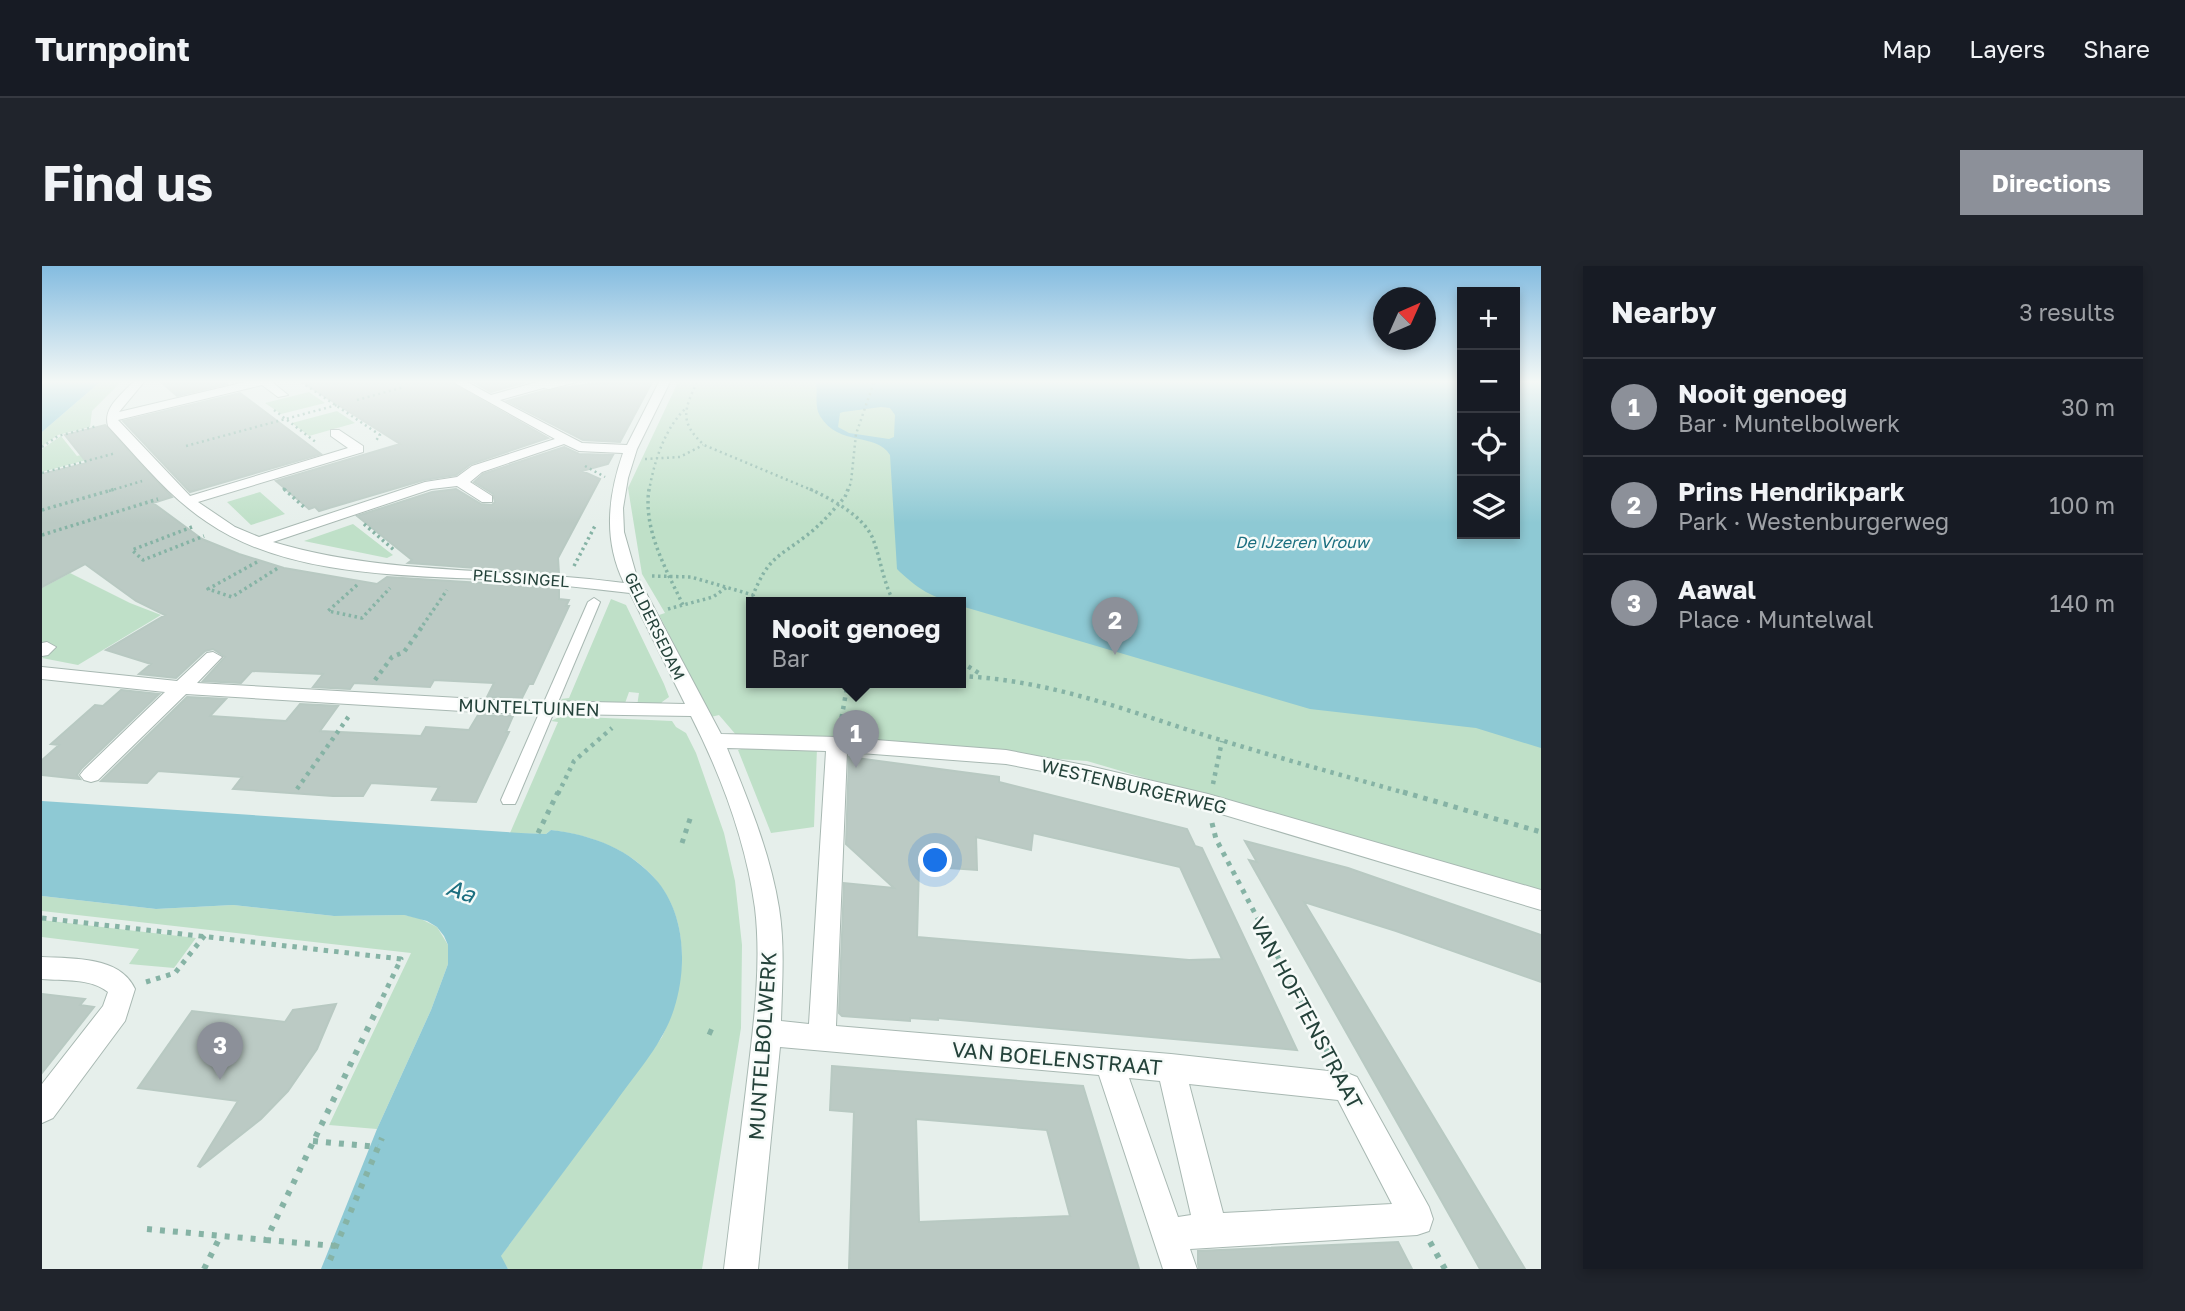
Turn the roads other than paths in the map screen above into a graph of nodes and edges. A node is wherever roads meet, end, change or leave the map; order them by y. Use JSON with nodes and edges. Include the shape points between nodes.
{"nodes":[{"id":1,"x":118,"y":429,"type":"edge"},
{"id":2,"x":544,"y":429,"type":"edge"},
{"id":3,"x":642,"y":429,"type":"edge"},
{"id":4,"x":335,"y":433,"type":"dead end"},
{"id":5,"x":564,"y":440,"type":"junction"},
{"id":6,"x":140,"y":452,"type":"junction"},
{"id":7,"x":161,"y":452,"type":"dead end"},
{"id":8,"x":629,"y":454,"type":"junction"},
{"id":9,"x":459,"y":481,"type":"junction"},
{"id":10,"x":183,"y":497,"type":"junction"},
{"id":11,"x":487,"y":499,"type":"dead end"},
{"id":12,"x":259,"y":542,"type":"junction"},
{"id":13,"x":632,"y":581,"type":"junction"},
{"id":14,"x":594,"y":602,"type":"dead end"},
{"id":15,"x":213,"y":657,"type":"dead end"},
{"id":16,"x":42,"y":673,"type":"edge"},
{"id":17,"x":180,"y":689,"type":"junction"},
{"id":18,"x":547,"y":709,"type":"junction"},
{"id":19,"x":697,"y":710,"type":"junction"},
{"id":20,"x":714,"y":741,"type":"junction"},
{"id":21,"x":837,"y":744,"type":"junction"},
{"id":22,"x":91,"y":775,"type":"dead end"},
{"id":23,"x":509,"y":800,"type":"dead end"},
{"id":24,"x":1541,"y":900,"type":"edge"},
{"id":25,"x":42,"y":968,"type":"edge"},
{"id":26,"x":767,"y":1032,"type":"junction"},
{"id":27,"x":822,"y":1036,"type":"junction"},
{"id":28,"x":1109,"y":1063,"type":"junction"},
{"id":29,"x":1171,"y":1068,"type":"junction"},
{"id":30,"x":1347,"y":1087,"type":"joint"},
{"id":31,"x":42,"y":1108,"type":"edge"},
{"id":32,"x":1211,"y":1230,"type":"junction"},
{"id":33,"x":1169,"y":1234,"type":"junction"},
{"id":34,"x":741,"y":1269,"type":"edge"},
{"id":35,"x":1180,"y":1269,"type":"edge"}],
"edges":[{"from":1,"to":6,"type":"street","name":"PELSSINGEL"},
{"from":2,"to":5,"type":"street"},
{"from":3,"to":8,"type":"street","name":"GELDERSEDAM"},
{"from":4,"to":10,"type":"street","via":[[358,449]]},
{"from":5,"to":8,"type":"street","via":[[579,447]]},
{"from":5,"to":9,"type":"street","via":[[477,469],[473,476]]},
{"from":6,"to":7,"type":"street"},
{"from":6,"to":10,"type":"street","name":"PELSSINGEL"},
{"from":8,"to":13,"type":"street","name":"GELDERSEDAM","via":[[615,508],[622,554]]},
{"from":9,"to":11,"type":"street"},
{"from":9,"to":12,"type":"street","via":[[430,485]]},
{"from":10,"to":12,"type":"street","name":"PELSSINGEL","via":[[219,523]]},
{"from":12,"to":13,"type":"street","name":"PELSSINGEL","via":[[300,554],[406,572]]},
{"from":13,"to":19,"type":"street","name":"GELDERSEDAM"},
{"from":14,"to":18,"type":"lane"},
{"from":15,"to":17,"type":"street"},
{"from":16,"to":17,"type":"street","name":"MUNTELTUINEN"},
{"from":17,"to":18,"type":"street","name":"MUNTELTUINEN"},
{"from":17,"to":22,"type":"street"},
{"from":18,"to":19,"type":"street","name":"MUNTELTUINEN"},
{"from":18,"to":23,"type":"lane"},
{"from":19,"to":20,"type":"street","name":"MUNTELBOLWERK"},
{"from":20,"to":21,"type":"street","name":"WESTENBURGERWEG"},
{"from":20,"to":26,"type":"street","name":"MUNTELBOLWERK","via":[[751,836],[768,907]]},
{"from":21,"to":24,"type":"street","name":"WESTENBURGERWEG","via":[[1006,757],[1089,773],[1208,802]]},
{"from":21,"to":27,"type":"street"},
{"from":25,"to":31,"type":"street","via":[[106,975],[122,989],[115,1012]]},
{"from":26,"to":27,"type":"street","name":"VAN BOELENSTRAAT"},
{"from":26,"to":34,"type":"street","name":"MUNTELBOLWERK"},
{"from":27,"to":28,"type":"street","name":"VAN BOELENSTRAAT"},
{"from":28,"to":29,"type":"street","name":"VAN BOELENSTRAAT"},
{"from":28,"to":33,"type":"street"},
{"from":29,"to":30,"type":"street","name":"VAN BOELENSTRAAT"},
{"from":29,"to":32,"type":"street"},
{"from":30,"to":32,"type":"street","name":"VAN HOFTENSTRAAT","via":[[1417,1219]]},
{"from":32,"to":33,"type":"street"},
{"from":33,"to":35,"type":"street"}]}
